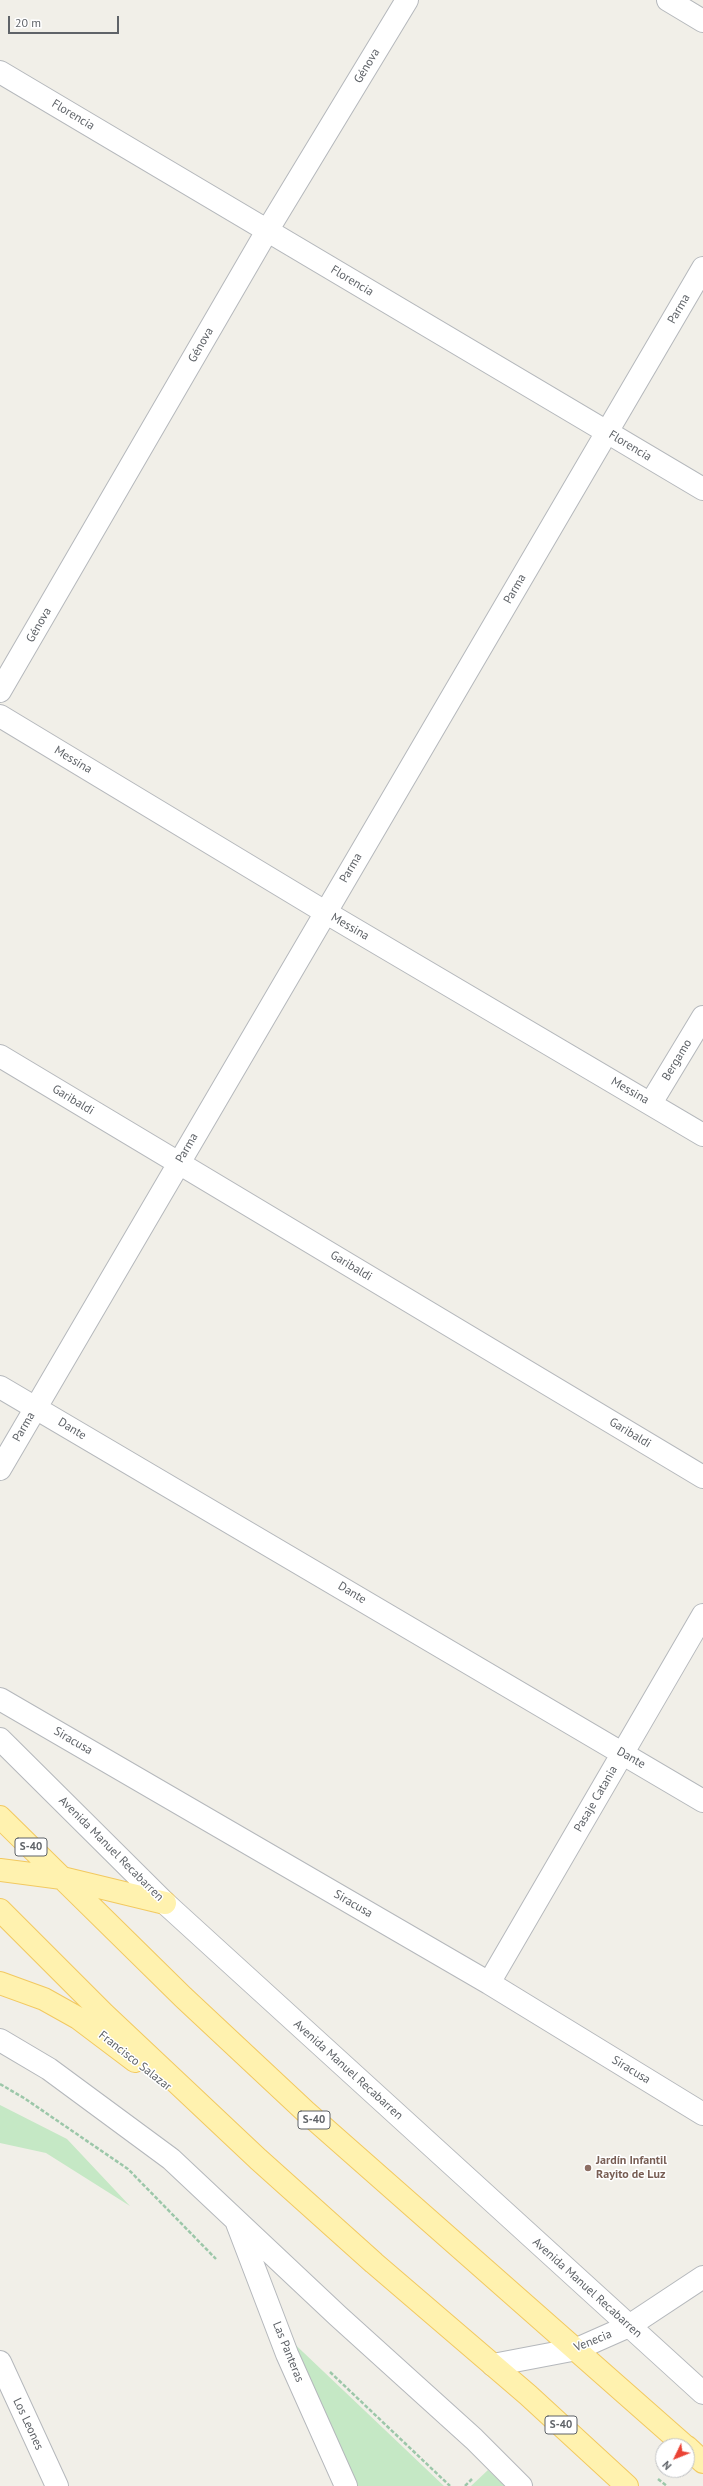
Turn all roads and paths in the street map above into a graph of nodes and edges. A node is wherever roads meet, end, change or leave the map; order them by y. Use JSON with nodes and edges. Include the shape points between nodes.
{"nodes":[{"id":1,"x":406,"y":0,"type":"edge"},
{"id":2,"x":668,"y":0,"type":"edge"},
{"id":3,"x":703,"y":21,"type":"edge"},
{"id":4,"x":0,"y":72,"type":"edge"},
{"id":5,"x":268,"y":231,"type":"junction"},
{"id":6,"x":703,"y":268,"type":"edge"},
{"id":7,"x":607,"y":432,"type":"junction"},
{"id":8,"x":703,"y":489,"type":"edge"},
{"id":9,"x":0,"y":691,"type":"edge"},
{"id":10,"x":0,"y":716,"type":"edge"},
{"id":11,"x":325,"y":912,"type":"junction"},
{"id":12,"x":703,"y":1017,"type":"edge"},
{"id":13,"x":0,"y":1056,"type":"edge"},
{"id":14,"x":651,"y":1103,"type":"junction"},
{"id":15,"x":703,"y":1135,"type":"edge"},
{"id":16,"x":178,"y":1163,"type":"junction"},
{"id":17,"x":0,"y":1386,"type":"edge"},
{"id":18,"x":35,"y":1407,"type":"junction"},
{"id":19,"x":0,"y":1468,"type":"edge"},
{"id":20,"x":703,"y":1476,"type":"edge"},
{"id":21,"x":703,"y":1615,"type":"edge"},
{"id":22,"x":0,"y":1699,"type":"edge"},
{"id":23,"x":0,"y":1739,"type":"edge"},
{"id":24,"x":622,"y":1753,"type":"junction"},
{"id":25,"x":703,"y":1800,"type":"edge"},
{"id":26,"x":0,"y":1816,"type":"edge"},
{"id":27,"x":0,"y":1870,"type":"edge"},
{"id":28,"x":62,"y":1878,"type":"junction"},
{"id":29,"x":165,"y":1903,"type":"junction"},
{"id":30,"x":0,"y":1910,"type":"edge"},
{"id":31,"x":0,"y":1983,"type":"edge"},
{"id":32,"x":489,"y":1983,"type":"junction"},
{"id":33,"x":0,"y":2040,"type":"edge"},
{"id":34,"x":703,"y":2114,"type":"edge"},
{"id":35,"x":258,"y":2159,"type":"junction"},
{"id":36,"x":235,"y":2216,"type":"junction"},
{"id":37,"x":703,"y":2277,"type":"edge"},
{"id":38,"x":629,"y":2326,"type":"junction"},
{"id":39,"x":577,"y":2349,"type":"junction"},
{"id":40,"x":0,"y":2362,"type":"edge"},
{"id":41,"x":493,"y":2365,"type":"junction"},
{"id":42,"x":703,"y":2393,"type":"edge"},
{"id":43,"x":676,"y":2438,"type":"edge"},
{"id":44,"x":695,"y":2455,"type":"edge"},
{"id":45,"x":703,"y":2462,"type":"edge"},
{"id":46,"x":57,"y":2486,"type":"edge"},
{"id":47,"x":346,"y":2486,"type":"edge"},
{"id":48,"x":521,"y":2486,"type":"edge"},
{"id":49,"x":627,"y":2486,"type":"edge"}],
"edges":[{"from":1,"to":5,"type":"street","name":"Génova"},
{"from":2,"to":3,"type":"street"},
{"from":4,"to":5,"type":"street","name":"Florencia"},
{"from":5,"to":7,"type":"street","name":"Florencia"},
{"from":5,"to":9,"type":"street","name":"Génova"},
{"from":6,"to":7,"type":"street","name":"Parma"},
{"from":7,"to":8,"type":"street","name":"Florencia"},
{"from":7,"to":11,"type":"street","name":"Parma"},
{"from":10,"to":11,"type":"street","name":"Messina"},
{"from":11,"to":14,"type":"street","name":"Messina"},
{"from":11,"to":16,"type":"street","name":"Parma"},
{"from":12,"to":14,"type":"street","name":"Bergamo"},
{"from":13,"to":16,"type":"street","name":"Garibaldi"},
{"from":14,"to":15,"type":"street","name":"Messina"},
{"from":16,"to":18,"type":"street","name":"Parma"},
{"from":16,"to":20,"type":"street","name":"Garibaldi"},
{"from":17,"to":18,"type":"street","name":"Dante"},
{"from":18,"to":19,"type":"street","name":"Parma"},
{"from":18,"to":24,"type":"street","name":"Dante"},
{"from":21,"to":24,"type":"street","name":"Pasaje Catania"},
{"from":22,"to":32,"type":"street","name":"Siracusa"},
{"from":23,"to":29,"type":"street","name":"Avenida Manuel Recabarren"},
{"from":24,"to":25,"type":"street","name":"Dante"},
{"from":24,"to":32,"type":"street","name":"Pasaje Catania"},
{"from":26,"to":28,"type":"main road","number":"S-40"},
{"from":27,"to":28,"type":"main road"},
{"from":28,"to":29,"type":"main road"},
{"from":28,"to":39,"type":"main road","number":"S-40","via":[[183,1997],[306,2112]]},
{"from":29,"to":38,"type":"street","name":"Avenida Manuel Recabarren"},
{"from":30,"to":35,"type":"main road","number":"S-40","via":[[104,2014]]},
{"from":31,"to":35,"type":"main road","name":"Francisco Salazar","via":[[44,1999],[78,2018]]},
{"from":32,"to":34,"type":"street","name":"Siracusa"},
{"from":33,"to":36,"type":"street","via":[[97,2102],[171,2159]]},
{"from":35,"to":41,"type":"main road","number":"S-40"},
{"from":36,"to":47,"type":"street","name":"Las Panteras","via":[[287,2354]]},
{"from":36,"to":48,"type":"street"},
{"from":37,"to":38,"type":"street","name":"Venecia"},
{"from":38,"to":39,"type":"street","name":"Venecia"},
{"from":38,"to":42,"type":"street","name":"Avenida Manuel Recabarren"},
{"from":39,"to":41,"type":"street","name":"Venecia"},
{"from":39,"to":43,"type":"main road","number":"S-40"},
{"from":40,"to":46,"type":"street","name":"Los Leones"},
{"from":41,"to":49,"type":"main road","number":"S-40"},
{"from":44,"to":45,"type":"main road","number":"S-40"}]}
